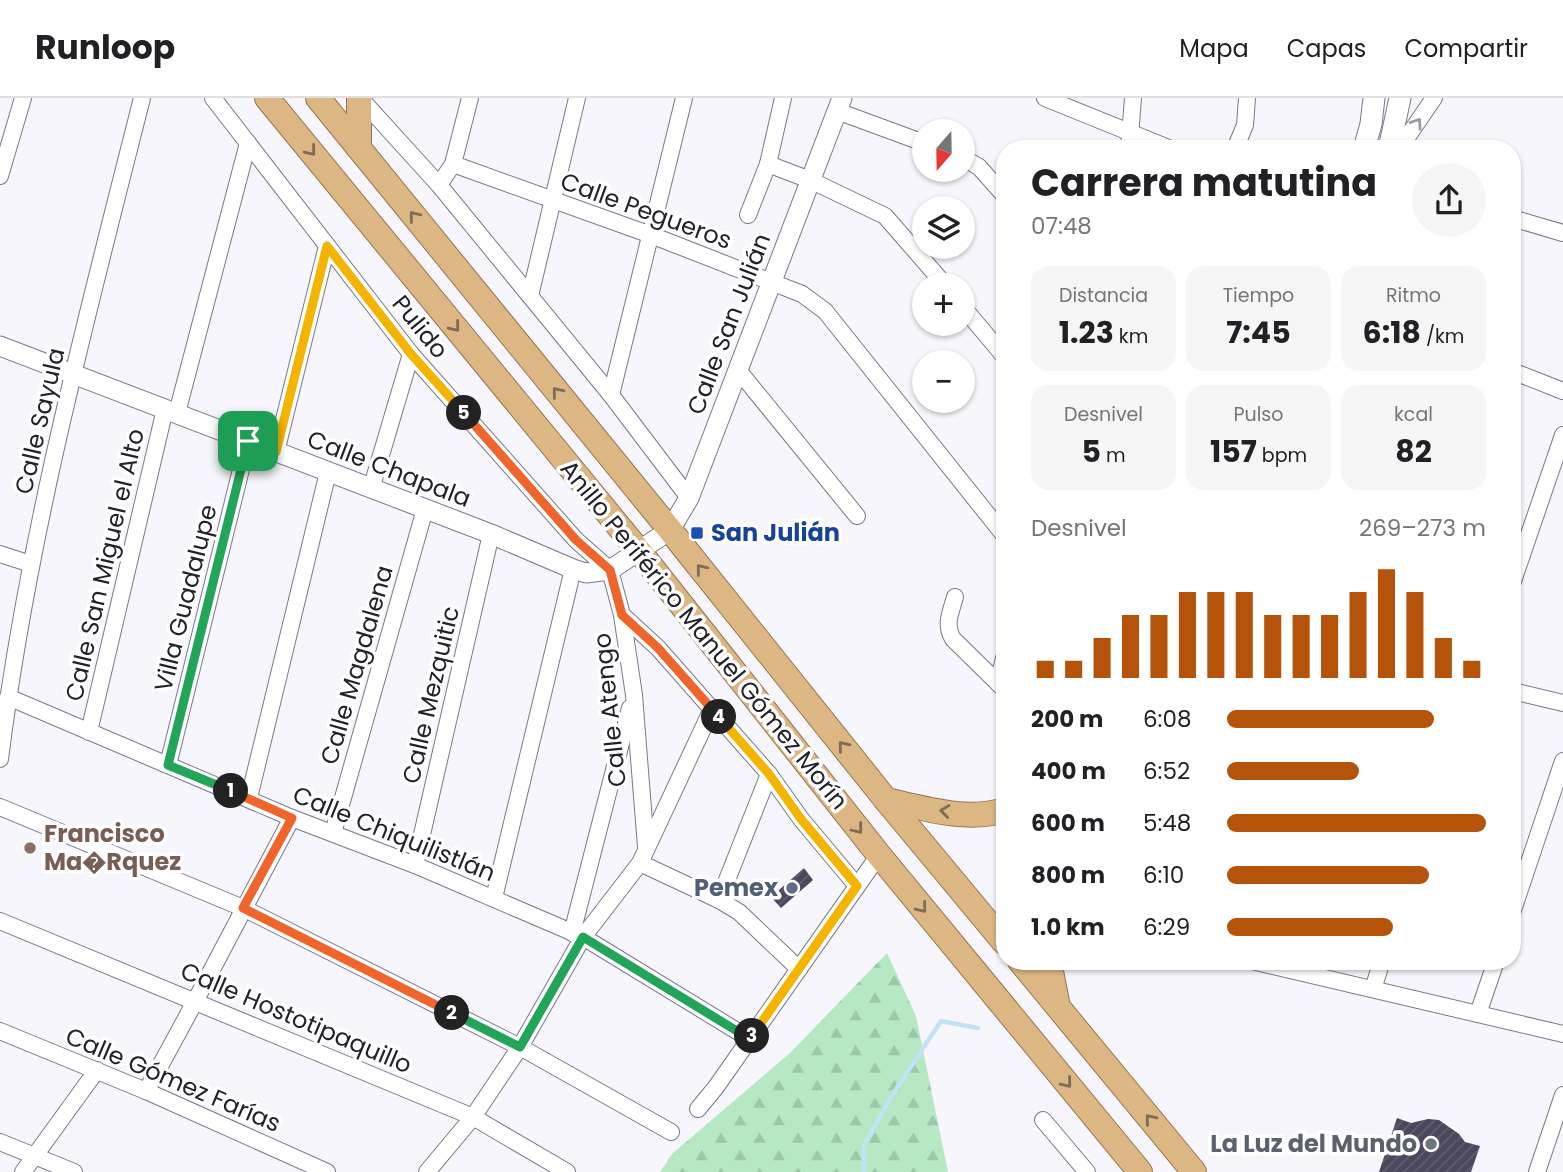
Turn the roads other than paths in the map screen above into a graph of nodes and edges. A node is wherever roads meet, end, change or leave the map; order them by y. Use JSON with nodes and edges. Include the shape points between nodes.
{"nodes":[{"id":1,"x":23,"y":98,"type":"edge"},
{"id":2,"x":142,"y":98,"type":"edge"},
{"id":3,"x":213,"y":98,"type":"edge"},
{"id":4,"x":267,"y":98,"type":"edge"},
{"id":5,"x":318,"y":98,"type":"edge"},
{"id":6,"x":360,"y":98,"type":"edge"},
{"id":7,"x":470,"y":98,"type":"edge"},
{"id":8,"x":577,"y":98,"type":"edge"},
{"id":9,"x":684,"y":98,"type":"edge"},
{"id":10,"x":783,"y":98,"type":"edge"},
{"id":11,"x":1045,"y":98,"type":"edge"},
{"id":12,"x":1133,"y":98,"type":"edge"},
{"id":13,"x":1247,"y":98,"type":"edge"},
{"id":14,"x":1374,"y":98,"type":"edge"},
{"id":15,"x":1400,"y":98,"type":"edge"},
{"id":16,"x":1434,"y":98,"type":"edge"},
{"id":17,"x":839,"y":104,"type":"edge"},
{"id":18,"x":912,"y":137,"type":"edge"},
{"id":19,"x":1128,"y":140,"type":"edge"},
{"id":20,"x":1130,"y":140,"type":"edge"},
{"id":21,"x":1239,"y":140,"type":"edge"},
{"id":22,"x":1367,"y":140,"type":"edge"},
{"id":23,"x":1391,"y":140,"type":"edge"},
{"id":24,"x":1405,"y":140,"type":"edge"},
{"id":25,"x":248,"y":143,"type":"junction"},
{"id":26,"x":359,"y":148,"type":"junction"},
{"id":27,"x":768,"y":163,"type":"junction"},
{"id":28,"x":453,"y":164,"type":"junction"},
{"id":29,"x":975,"y":165,"type":"edge"},
{"id":30,"x":0,"y":176,"type":"edge"},
{"id":31,"x":810,"y":180,"type":"junction"},
{"id":32,"x":439,"y":185,"type":"junction"},
{"id":33,"x":996,"y":186,"type":"edge"},
{"id":34,"x":551,"y":200,"type":"junction"},
{"id":35,"x":748,"y":215,"type":"dead end"},
{"id":36,"x":1521,"y":221,"type":"edge"},
{"id":37,"x":1563,"y":233,"type":"edge"},
{"id":38,"x":652,"y":235,"type":"junction"},
{"id":39,"x":327,"y":246,"type":"junction"},
{"id":40,"x":935,"y":273,"type":"edge"},
{"id":41,"x":772,"y":283,"type":"junction"},
{"id":42,"x":530,"y":296,"type":"junction"},
{"id":43,"x":975,"y":321,"type":"edge"},
{"id":44,"x":0,"y":346,"type":"edge"},
{"id":45,"x":996,"y":346,"type":"edge"},
{"id":46,"x":411,"y":354,"type":"junction"},
{"id":47,"x":738,"y":370,"type":"junction"},
{"id":48,"x":73,"y":373,"type":"junction"},
{"id":49,"x":1521,"y":374,"type":"edge"},
{"id":50,"x":1563,"y":391,"type":"edge"},
{"id":51,"x":611,"y":396,"type":"junction"},
{"id":52,"x":171,"y":411,"type":"junction"},
{"id":53,"x":1563,"y":435,"type":"edge"},
{"id":54,"x":248,"y":441,"type":"junction"},
{"id":55,"x":276,"y":452,"type":"junction"},
{"id":56,"x":328,"y":472,"type":"junction"},
{"id":57,"x":371,"y":489,"type":"junction"},
{"id":58,"x":689,"y":498,"type":"junction"},
{"id":59,"x":425,"y":509,"type":"junction"},
{"id":60,"x":857,"y":516,"type":"dead end"},
{"id":61,"x":996,"y":525,"type":"edge"},
{"id":62,"x":670,"y":530,"type":"junction"},
{"id":63,"x":491,"y":534,"type":"junction"},
{"id":64,"x":1521,"y":535,"type":"edge"},
{"id":65,"x":639,"y":551,"type":"junction"},
{"id":66,"x":0,"y":554,"type":"edge"},
{"id":67,"x":31,"y":564,"type":"junction"},
{"id":68,"x":573,"y":569,"type":"junction"},
{"id":69,"x":610,"y":570,"type":"junction"},
{"id":70,"x":955,"y":597,"type":"dead end"},
{"id":71,"x":622,"y":615,"type":"junction"},
{"id":72,"x":996,"y":681,"type":"edge"},
{"id":73,"x":1521,"y":693,"type":"edge"},
{"id":74,"x":634,"y":695,"type":"junction"},
{"id":75,"x":8,"y":697,"type":"junction"},
{"id":76,"x":1563,"y":703,"type":"edge"},
{"id":77,"x":712,"y":709,"type":"junction"},
{"id":78,"x":89,"y":732,"type":"junction"},
{"id":79,"x":0,"y":759,"type":"edge"},
{"id":80,"x":1563,"y":761,"type":"edge"},
{"id":81,"x":168,"y":765,"type":"junction"},
{"id":82,"x":769,"y":774,"type":"junction"},
{"id":83,"x":249,"y":798,"type":"junction"},
{"id":84,"x":886,"y":800,"type":"junction"},
{"id":85,"x":0,"y":807,"type":"edge"},
{"id":86,"x":996,"y":813,"type":"edge"},
{"id":87,"x":292,"y":818,"type":"junction"},
{"id":88,"x":333,"y":833,"type":"junction"},
{"id":89,"x":643,"y":855,"type":"junction"},
{"id":90,"x":878,"y":855,"type":"junction"},
{"id":91,"x":415,"y":865,"type":"junction"},
{"id":92,"x":857,"y":886,"type":"junction"},
{"id":93,"x":1521,"y":886,"type":"edge"},
{"id":94,"x":494,"y":898,"type":"junction"},
{"id":95,"x":719,"y":900,"type":"junction"},
{"id":96,"x":243,"y":908,"type":"junction"},
{"id":97,"x":0,"y":921,"type":"edge"},
{"id":98,"x":996,"y":932,"type":"edge"},
{"id":99,"x":578,"y":935,"type":"junction"},
{"id":100,"x":799,"y":970,"type":"junction"},
{"id":101,"x":1028,"y":970,"type":"edge"},
{"id":102,"x":1051,"y":970,"type":"edge"},
{"id":103,"x":1295,"y":970,"type":"edge"},
{"id":104,"x":1379,"y":970,"type":"edge"},
{"id":105,"x":1493,"y":970,"type":"edge"},
{"id":106,"x":1373,"y":989,"type":"junction"},
{"id":107,"x":197,"y":1002,"type":"junction"},
{"id":108,"x":1058,"y":1006,"type":"junction"},
{"id":109,"x":1478,"y":1014,"type":"junction"},
{"id":110,"x":0,"y":1031,"type":"edge"},
{"id":111,"x":1563,"y":1034,"type":"edge"},
{"id":112,"x":750,"y":1039,"type":"junction"},
{"id":113,"x":520,"y":1047,"type":"junction"},
{"id":114,"x":97,"y":1070,"type":"junction"},
{"id":115,"x":146,"y":1091,"type":"junction"},
{"id":116,"x":1563,"y":1096,"type":"edge"},
{"id":117,"x":698,"y":1109,"type":"dead end"},
{"id":118,"x":474,"y":1117,"type":"junction"},
{"id":119,"x":1043,"y":1120,"type":"dead end"},
{"id":120,"x":671,"y":1132,"type":"dead end"},
{"id":121,"x":0,"y":1142,"type":"edge"},
{"id":122,"x":36,"y":1155,"type":"junction"},
{"id":123,"x":437,"y":1169,"type":"edge"},
{"id":124,"x":23,"y":1172,"type":"edge"},
{"id":125,"x":74,"y":1172,"type":"edge"},
{"id":126,"x":327,"y":1172,"type":"edge"},
{"id":127,"x":567,"y":1172,"type":"edge"},
{"id":128,"x":1087,"y":1172,"type":"edge"},
{"id":129,"x":1140,"y":1172,"type":"edge"},
{"id":130,"x":1194,"y":1172,"type":"edge"},
{"id":131,"x":1536,"y":1172,"type":"edge"}],
"edges":[{"from":1,"to":30,"type":"street"},
{"from":2,"to":48,"type":"street","name":"Calle Sayula"},
{"from":3,"to":25,"type":"street","name":"Pulido"},
{"from":4,"to":65,"type":"highway","name":"Anillo Periférico Manuel Gómez Morín","one_way":true},
{"from":5,"to":26,"type":"highway","name":"Anillo Periférico Manuel Gómez Morín"},
{"from":6,"to":26,"type":"highway"},
{"from":6,"to":32,"type":"street"},
{"from":7,"to":28,"type":"street"},
{"from":8,"to":34,"type":"street"},
{"from":9,"to":38,"type":"street"},
{"from":10,"to":27,"type":"street"},
{"from":11,"to":19,"type":"street"},
{"from":12,"to":20,"type":"street"},
{"from":13,"to":21,"type":"street"},
{"from":14,"to":22,"type":"main road"},
{"from":15,"to":23,"type":"main road"},
{"from":24,"to":16,"type":"street","one_way":true},
{"from":17,"to":18,"type":"street"},
{"from":17,"to":31,"type":"street","name":"Calle San Julián"},
{"from":25,"to":39,"type":"street","name":"Pulido"},
{"from":25,"to":52,"type":"street","name":"Calle San Miguel el Alto"},
{"from":62,"to":26,"type":"highway","name":"Anillo Periférico Manuel Gómez Morín","one_way":true},
{"from":27,"to":31,"type":"street"},
{"from":27,"to":35,"type":"street"},
{"from":28,"to":32,"type":"street"},
{"from":28,"to":34,"type":"street","name":"Calle Pegueros"},
{"from":29,"to":33,"type":"street"},
{"from":31,"to":40,"type":"street","via":[[885,216]]},
{"from":31,"to":41,"type":"street","name":"Calle San Julián"},
{"from":32,"to":42,"type":"street"},
{"from":34,"to":38,"type":"street","name":"Calle Pegueros"},
{"from":34,"to":42,"type":"street"},
{"from":36,"to":37,"type":"street"},
{"from":38,"to":41,"type":"street","name":"Calle Pegueros"},
{"from":38,"to":51,"type":"street"},
{"from":39,"to":46,"type":"street","name":"Pulido"},
{"from":39,"to":55,"type":"street"},
{"from":41,"to":47,"type":"street","name":"Calle San Julián"},
{"from":41,"to":61,"type":"street","name":"Calle Pegueros","via":[[802,293],[825,311]]},
{"from":42,"to":51,"type":"street"},
{"from":43,"to":45,"type":"street"},
{"from":44,"to":48,"type":"street","name":"Calle Chapala"},
{"from":46,"to":57,"type":"street"},
{"from":46,"to":69,"type":"street","name":"Pulido","via":[[576,540]]},
{"from":47,"to":58,"type":"street","name":"Calle San Julián"},
{"from":47,"to":60,"type":"street"},
{"from":48,"to":52,"type":"street","name":"Calle Chapala"},
{"from":48,"to":67,"type":"street","name":"Calle Sayula"},
{"from":49,"to":50,"type":"street"},
{"from":51,"to":58,"type":"street"},
{"from":52,"to":54,"type":"street","name":"Calle Chapala"},
{"from":52,"to":78,"type":"street","name":"Calle San Miguel el Alto"},
{"from":53,"to":64,"type":"street"},
{"from":54,"to":55,"type":"street","name":"Calle Chapala"},
{"from":54,"to":81,"type":"street","name":"Villa Guadalupe"},
{"from":55,"to":56,"type":"street","name":"Calle Chapala"},
{"from":56,"to":57,"type":"street","name":"Calle Chapala"},
{"from":56,"to":83,"type":"street"},
{"from":57,"to":59,"type":"street","name":"Calle Chapala"},
{"from":58,"to":62,"type":"street","name":"Calle San Julián"},
{"from":59,"to":63,"type":"street","name":"Calle Chapala"},
{"from":59,"to":88,"type":"street","name":"Calle Magdalena"},
{"from":62,"to":65,"type":"street","name":"Calle San Julián"},
{"from":84,"to":62,"type":"highway","name":"Anillo Periférico Manuel Gómez Morín","one_way":true},
{"from":63,"to":68,"type":"street","name":"Calle Chapala"},
{"from":63,"to":91,"type":"street","name":"Calle Mezquitic"},
{"from":65,"to":69,"type":"street"},
{"from":65,"to":90,"type":"highway","name":"Anillo Periférico Manuel Gómez Morín","one_way":true},
{"from":66,"to":67,"type":"street"},
{"from":67,"to":75,"type":"street","name":"Calle Sayula"},
{"from":68,"to":69,"type":"street","name":"Calle Chapala","via":[[586,573]]},
{"from":68,"to":94,"type":"street"},
{"from":69,"to":71,"type":"street","name":"Calle Atengo"},
{"from":70,"to":72,"type":"street","via":[[948,630]]},
{"from":71,"to":74,"type":"street","name":"Calle Atengo"},
{"from":71,"to":77,"type":"street"},
{"from":73,"to":76,"type":"street"},
{"from":74,"to":89,"type":"street","name":"Calle Atengo"},
{"from":74,"to":99,"type":"street"},
{"from":75,"to":78,"type":"street","name":"Calle Chiquilistlán"},
{"from":75,"to":79,"type":"street","name":"Calle Sayula"},
{"from":77,"to":82,"type":"street"},
{"from":77,"to":89,"type":"street"},
{"from":78,"to":81,"type":"street","name":"Calle Chiquilistlán"},
{"from":80,"to":93,"type":"street"},
{"from":81,"to":83,"type":"street","name":"Calle Chiquilistlán"},
{"from":82,"to":92,"type":"street"},
{"from":82,"to":95,"type":"street"},
{"from":83,"to":87,"type":"street","name":"Calle Chiquilistlán"},
{"from":86,"to":84,"type":"highway","one_way":true,"via":[[968,814]]},
{"from":84,"to":98,"type":"highway","name":"Anillo Periférico Manuel Gómez Morín"},
{"from":85,"to":96,"type":"street"},
{"from":87,"to":88,"type":"street","name":"Calle Chiquilistlán"},
{"from":87,"to":96,"type":"street"},
{"from":88,"to":91,"type":"street","name":"Calle Chiquilistlán"},
{"from":89,"to":95,"type":"street"},
{"from":89,"to":99,"type":"street"},
{"from":90,"to":92,"type":"street"},
{"from":90,"to":129,"type":"highway","name":"Anillo Periférico Manuel Gómez Morín","one_way":true},
{"from":91,"to":94,"type":"street","name":"Calle Chiquilistlán"},
{"from":92,"to":100,"type":"street"},
{"from":94,"to":99,"type":"street","name":"Calle Chiquilistlán"},
{"from":95,"to":100,"type":"street","via":[[739,912]]},
{"from":96,"to":107,"type":"street"},
{"from":96,"to":113,"type":"street"},
{"from":97,"to":107,"type":"street","name":"Calle Hostotipaquillo"},
{"from":99,"to":112,"type":"street","name":"Calle Chiquilistlán"},
{"from":99,"to":113,"type":"street"},
{"from":100,"to":112,"type":"street"},
{"from":101,"to":108,"type":"highway"},
{"from":102,"to":108,"type":"highway"},
{"from":103,"to":106,"type":"street"},
{"from":104,"to":106,"type":"street"},
{"from":105,"to":109,"type":"street"},
{"from":106,"to":109,"type":"street"},
{"from":107,"to":115,"type":"street"},
{"from":107,"to":118,"type":"street","name":"Calle Hostotipaquillo"},
{"from":130,"to":108,"type":"highway","one_way":true},
{"from":109,"to":111,"type":"street"},
{"from":110,"to":114,"type":"street","name":"Calle Gómez Farías"},
{"from":112,"to":117,"type":"street"},
{"from":113,"to":118,"type":"street"},
{"from":113,"to":120,"type":"street"},
{"from":114,"to":115,"type":"street","name":"Calle Gómez Farías"},
{"from":114,"to":122,"type":"street"},
{"from":115,"to":126,"type":"street","name":"Calle Gómez Farías"},
{"from":116,"to":131,"type":"street"},
{"from":118,"to":123,"type":"street"},
{"from":118,"to":127,"type":"street","name":"Calle Hostotipaquillo"},
{"from":119,"to":128,"type":"street"},
{"from":121,"to":122,"type":"street"},
{"from":122,"to":124,"type":"street"},
{"from":122,"to":125,"type":"street"}]}
